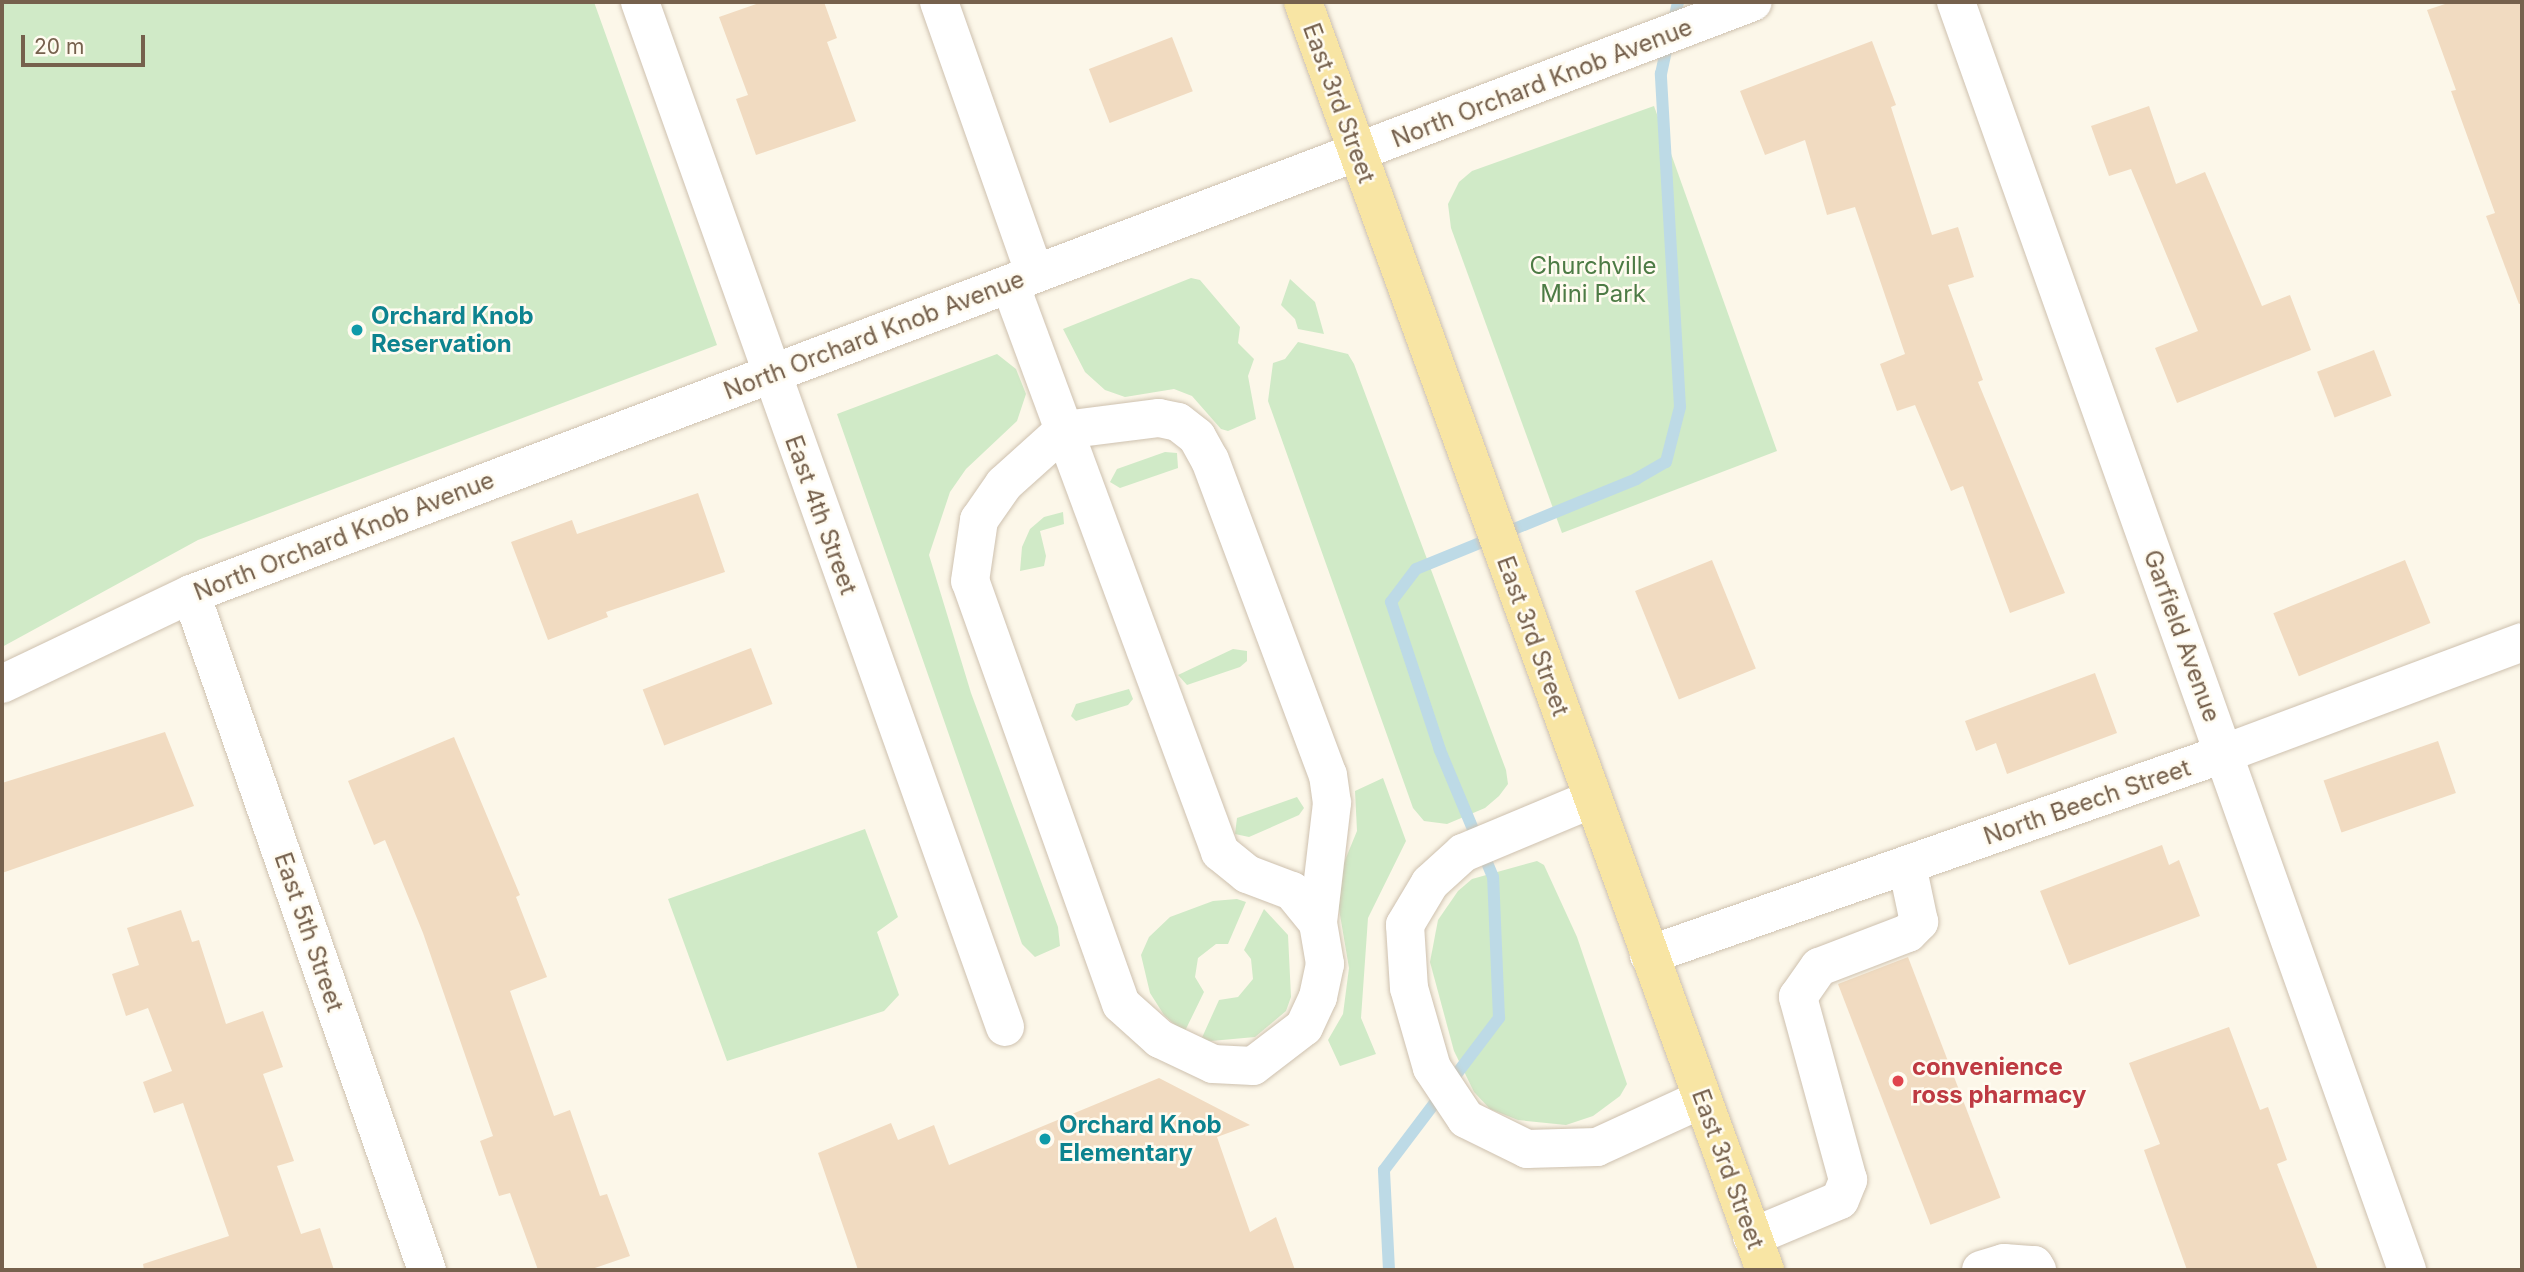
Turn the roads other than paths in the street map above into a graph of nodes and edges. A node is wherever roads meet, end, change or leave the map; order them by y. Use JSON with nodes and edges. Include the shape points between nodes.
{"nodes":[{"id":1,"x":640,"y":2,"type":"edge"},
{"id":2,"x":939,"y":2,"type":"edge"},
{"id":3,"x":1303,"y":2,"type":"edge"},
{"id":4,"x":1753,"y":2,"type":"edge"},
{"id":5,"x":1956,"y":2,"type":"edge"},
{"id":6,"x":1357,"y":153,"type":"junction"},
{"id":7,"x":1022,"y":279,"type":"junction"},
{"id":8,"x":770,"y":373,"type":"junction"},
{"id":9,"x":1064,"y":430,"type":"junction"},
{"id":10,"x":191,"y":594,"type":"junction"},
{"id":11,"x":2522,"y":642,"type":"edge"},
{"id":12,"x":2,"y":684,"type":"edge"},
{"id":13,"x":2223,"y":754,"type":"junction"},
{"id":14,"x":1592,"y":799,"type":"junction"},
{"id":15,"x":1907,"y":865,"type":"junction"},
{"id":16,"x":1318,"y":923,"type":"junction"},
{"id":17,"x":1649,"y":955,"type":"junction"},
{"id":18,"x":1005,"y":1027,"type":"dead end"},
{"id":19,"x":1702,"y":1099,"type":"junction"},
{"id":20,"x":1759,"y":1254,"type":"edge"},
{"id":21,"x":427,"y":1270,"type":"edge"},
{"id":22,"x":1981,"y":1270,"type":"edge"},
{"id":23,"x":2037,"y":1270,"type":"edge"},
{"id":24,"x":2407,"y":1270,"type":"edge"}],
"edges":[{"from":1,"to":8,"type":"street","name":"East 4th Street"},
{"from":2,"to":7,"type":"street"},
{"from":3,"to":6,"type":"main road","name":"East 3rd Street"},
{"from":4,"to":6,"type":"street","name":"North Orchard Knob Avenue"},
{"from":5,"to":13,"type":"street","name":"Garfield Avenue"},
{"from":6,"to":7,"type":"street","name":"North Orchard Knob Avenue"},
{"from":6,"to":14,"type":"main road","name":"East 3rd Street"},
{"from":7,"to":8,"type":"street","name":"North Orchard Knob Avenue"},
{"from":7,"to":9,"type":"street"},
{"from":8,"to":10,"type":"street","name":"North Orchard Knob Avenue"},
{"from":8,"to":18,"type":"street","name":"East 4th Street"},
{"from":9,"to":16,"type":"street","via":[[1220,852],[1247,874],[1292,891]]},
{"from":9,"to":16,"type":"street","via":[[1158,418],[1178,422],[1197,437],[1210,460],[1328,775],[1332,803]]},
{"from":9,"to":16,"type":"street","via":[[1004,484],[979,520],[970,581],[1121,1004],[1160,1040],[1213,1064],[1253,1066],[1304,1027],[1318,997],[1325,964]]},
{"from":10,"to":12,"type":"street","name":"North Orchard Knob Avenue"},
{"from":10,"to":21,"type":"street","name":"East 5th Street"},
{"from":11,"to":13,"type":"street","name":"North Beech Street"},
{"from":13,"to":15,"type":"street","name":"North Beech Street"},
{"from":13,"to":24,"type":"street","name":"Garfield Avenue"},
{"from":14,"to":17,"type":"main road","name":"East 3rd Street"},
{"from":14,"to":19,"type":"street","via":[[1463,853],[1430,883],[1405,925],[1409,988],[1432,1068],[1466,1119],[1527,1149],[1597,1147]]},
{"from":15,"to":17,"type":"street","name":"North Beech Street"},
{"from":15,"to":20,"type":"street","via":[[1919,922],[1908,933],[1819,967],[1798,997],[1848,1180],[1840,1200]]},
{"from":17,"to":19,"type":"main road","name":"East 3rd Street"},
{"from":19,"to":20,"type":"main road","name":"East 3rd Street"},
{"from":22,"to":23,"type":"street","via":[[2004,1263],[2034,1265]]}]}
